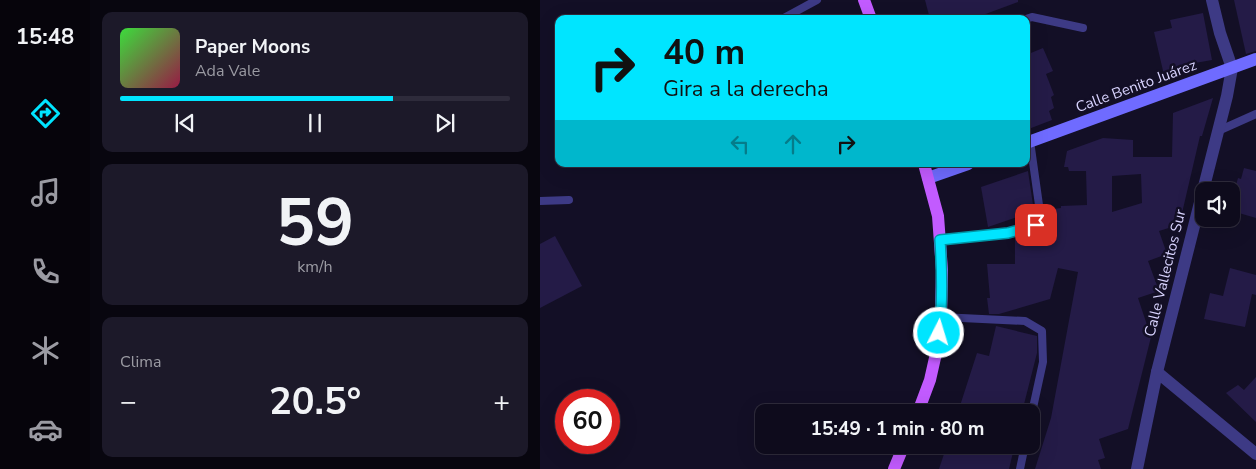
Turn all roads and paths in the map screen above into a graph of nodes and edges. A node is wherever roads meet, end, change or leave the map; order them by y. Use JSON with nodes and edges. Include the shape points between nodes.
{"nodes":[{"id":1,"x":817,"y":0,"type":"edge"},
{"id":2,"x":864,"y":0,"type":"edge"},
{"id":3,"x":1212,"y":0,"type":"edge"},
{"id":4,"x":789,"y":15,"type":"edge"},
{"id":5,"x":870,"y":15,"type":"edge"},
{"id":6,"x":1030,"y":18,"type":"edge"},
{"id":7,"x":1083,"y":28,"type":"dead end"},
{"id":8,"x":1256,"y":59,"type":"edge"},
{"id":9,"x":1232,"y":68,"type":"junction"},
{"id":10,"x":1256,"y":114,"type":"edge"},
{"id":11,"x":1218,"y":131,"type":"junction"},
{"id":12,"x":1030,"y":141,"type":"edge"},
{"id":13,"x":1030,"y":153,"type":"edge"},
{"id":14,"x":925,"y":167,"type":"edge"},
{"id":15,"x":959,"y":167,"type":"edge"},
{"id":16,"x":928,"y":178,"type":"junction"},
{"id":17,"x":569,"y":200,"type":"dead end"},
{"id":18,"x":540,"y":201,"type":"edge"},
{"id":19,"x":940,"y":240,"type":"junction"},
{"id":20,"x":941,"y":317,"type":"junction"},
{"id":21,"x":1157,"y":372,"type":"junction"},
{"id":22,"x":921,"y":404,"type":"edge"},
{"id":23,"x":1034,"y":404,"type":"edge"},
{"id":24,"x":900,"y":454,"type":"edge"},
{"id":25,"x":1023,"y":454,"type":"edge"},
{"id":26,"x":1256,"y":454,"type":"edge"},
{"id":27,"x":894,"y":469,"type":"edge"},
{"id":28,"x":1020,"y":469,"type":"edge"},
{"id":29,"x":1137,"y":469,"type":"edge"}],
"edges":[{"from":1,"to":4,"type":"lane"},
{"from":2,"to":5,"type":"main road"},
{"from":3,"to":9,"type":"street","name":"Calle Vallecitos Sur"},
{"from":6,"to":7,"type":"lane"},
{"from":8,"to":9,"type":"street","name":"Calle Benito Juárez"},
{"from":9,"to":11,"type":"street","name":"Calle Vallecitos Sur"},
{"from":9,"to":12,"type":"street","name":"Calle Benito Juárez"},
{"from":10,"to":11,"type":"lane"},
{"from":11,"to":21,"type":"street","name":"Calle Vallecitos Sur"},
{"from":13,"to":19,"type":"lane","via":[[1039,205],[1036,225],[1008,233]]},
{"from":14,"to":16,"type":"main road"},
{"from":15,"to":16,"type":"street"},
{"from":16,"to":19,"type":"main road","via":[[938,216]]},
{"from":17,"to":18,"type":"lane"},
{"from":19,"to":20,"type":"main road"},
{"from":20,"to":22,"type":"main road","via":[[930,380]]},
{"from":20,"to":23,"type":"lane","via":[[1025,321],[1042,331],[1044,362]]},
{"from":21,"to":26,"type":"street"},
{"from":21,"to":29,"type":"street","name":"Calle Vallecitos Sur"},
{"from":24,"to":27,"type":"main road"},
{"from":25,"to":28,"type":"lane"}]}
